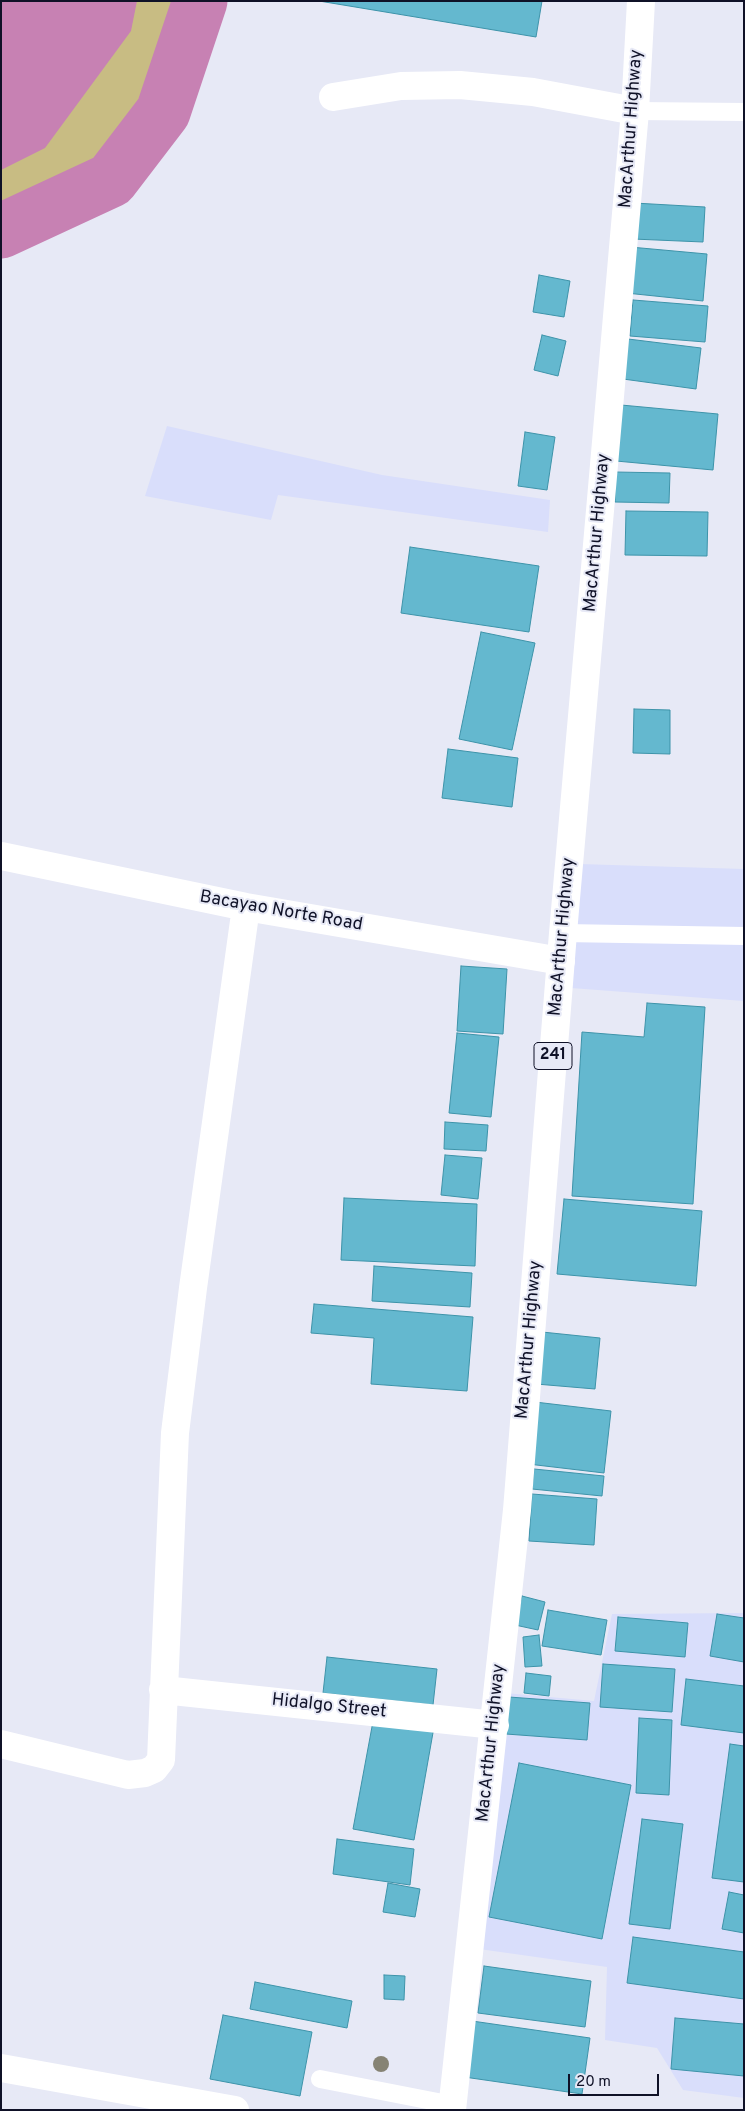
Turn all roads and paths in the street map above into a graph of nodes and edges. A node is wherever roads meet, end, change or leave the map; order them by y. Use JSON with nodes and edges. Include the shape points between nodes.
{"nodes":[{"id":1,"x":641,"y":1,"type":"edge"},
{"id":2,"x":333,"y":97,"type":"dead end"},
{"id":3,"x":635,"y":111,"type":"junction"},
{"id":4,"x":744,"y":112,"type":"edge"},
{"id":5,"x":1,"y":856,"type":"edge"},
{"id":6,"x":246,"y":906,"type":"junction"},
{"id":7,"x":563,"y":933,"type":"junction"},
{"id":8,"x":744,"y":936,"type":"edge"},
{"id":9,"x":561,"y":961,"type":"junction"},
{"id":10,"x":163,"y":1690,"type":"junction"},
{"id":11,"x":495,"y":1725,"type":"junction"},
{"id":12,"x":1,"y":1744,"type":"edge"},
{"id":13,"x":1,"y":2068,"type":"edge"},
{"id":14,"x":320,"y":2079,"type":"dead end"},
{"id":15,"x":453,"y":2108,"type":"edge"},
{"id":16,"x":235,"y":2110,"type":"edge"}],
"edges":[{"from":1,"to":3,"type":"street","name":"MacArthur Highway","number":"241"},
{"from":2,"to":3,"type":"street","via":[[402,86],[460,85],[533,92]]},
{"from":3,"to":4,"type":"lane"},
{"from":3,"to":7,"type":"street","name":"MacArthur Highway","number":"241"},
{"from":5,"to":6,"type":"street","name":"Bacayao Norte Road"},
{"from":6,"to":9,"type":"street","name":"Bacayao Norte Road"},
{"from":6,"to":10,"type":"street","via":[[175,1433]]},
{"from":7,"to":8,"type":"lane"},
{"from":7,"to":9,"type":"street","name":"MacArthur Highway","number":"241"},
{"from":9,"to":11,"type":"street","name":"MacArthur Highway","number":"241","via":[[517,1510]]},
{"from":10,"to":11,"type":"street","name":"Hidalgo Street"},
{"from":10,"to":12,"type":"street","via":[[161,1760],[154,1769],[145,1772],[128,1775]]},
{"from":11,"to":15,"type":"street","name":"MacArthur Highway","number":"241"},
{"from":13,"to":16,"type":"street"},
{"from":14,"to":15,"type":"lane"}]}
